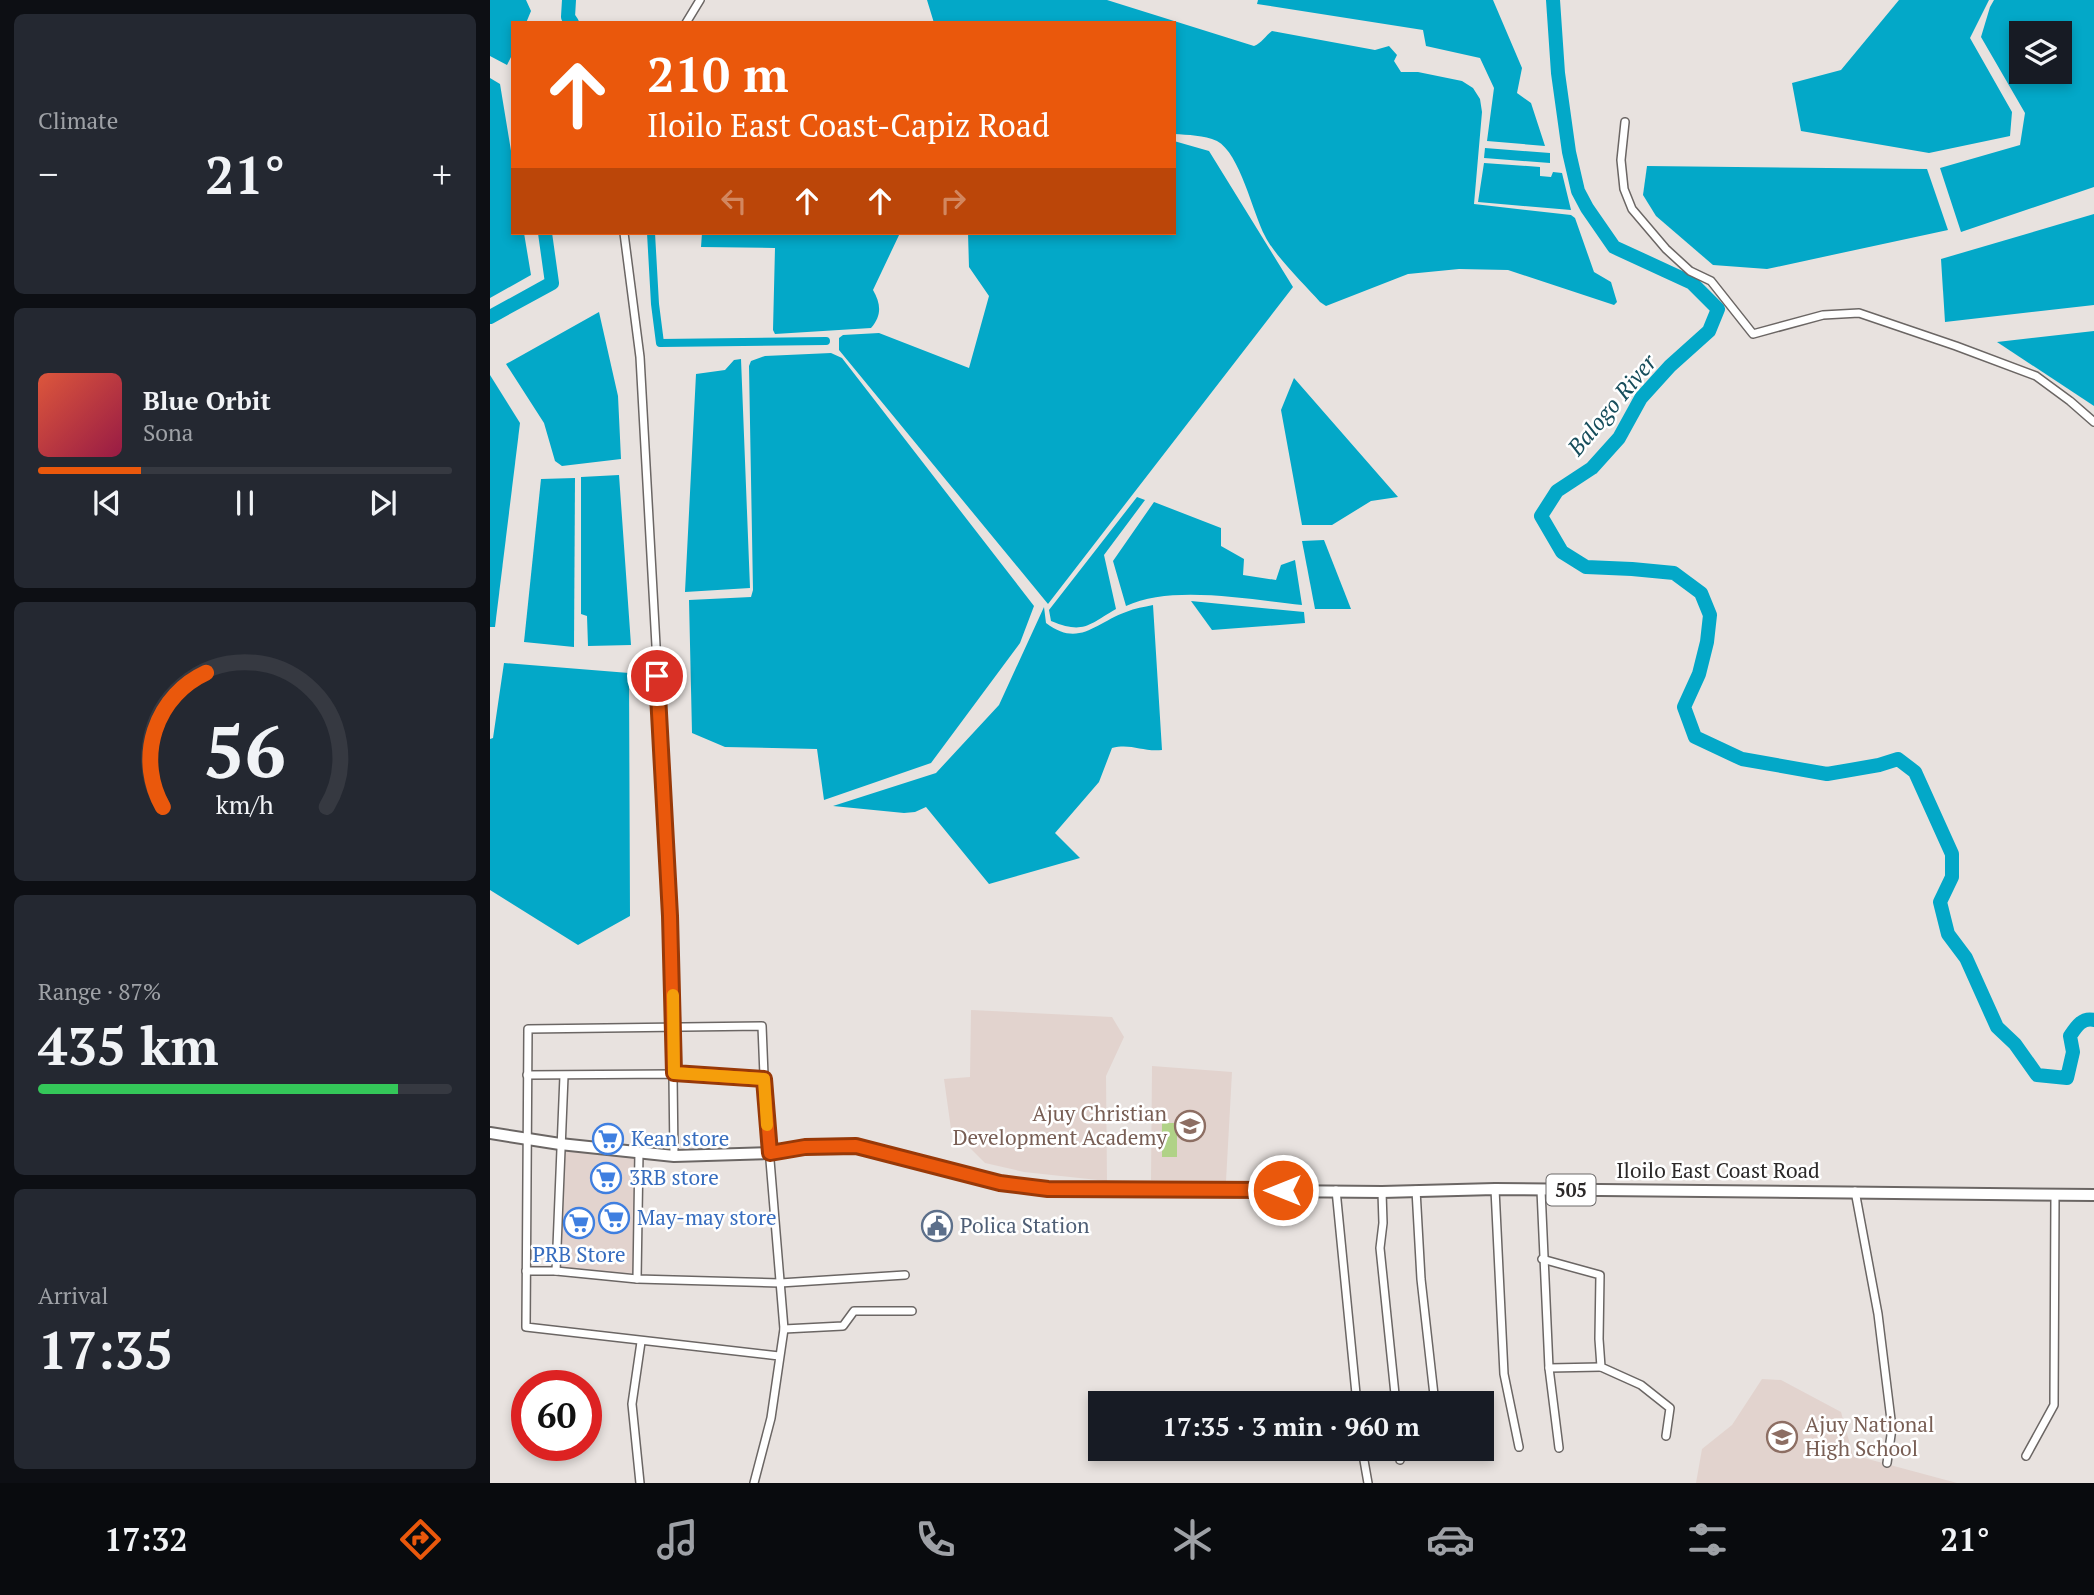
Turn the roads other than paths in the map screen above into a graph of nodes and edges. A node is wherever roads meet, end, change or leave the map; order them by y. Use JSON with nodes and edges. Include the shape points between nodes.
{"nodes":[{"id":1,"x":700,"y":0,"type":"edge"},
{"id":2,"x":687,"y":21,"type":"edge"},
{"id":3,"x":1625,"y":122,"type":"dead end"},
{"id":4,"x":624,"y":235,"type":"edge"},
{"id":5,"x":2094,"y":422,"type":"edge"},
{"id":6,"x":674,"y":1028,"type":"junction"},
{"id":7,"x":674,"y":1073,"type":"junction"},
{"id":8,"x":527,"y":1075,"type":"junction"},
{"id":9,"x":564,"y":1076,"type":"junction"},
{"id":10,"x":764,"y":1079,"type":"junction"},
{"id":11,"x":490,"y":1133,"type":"edge"},
{"id":12,"x":526,"y":1138,"type":"junction"},
{"id":13,"x":560,"y":1144,"type":"junction"},
{"id":14,"x":639,"y":1152,"type":"junction"},
{"id":15,"x":770,"y":1153,"type":"junction"},
{"id":16,"x":674,"y":1156,"type":"junction"},
{"id":17,"x":1495,"y":1189,"type":"junction"},
{"id":18,"x":1336,"y":1190,"type":"junction"},
{"id":19,"x":1416,"y":1190,"type":"junction"},
{"id":20,"x":1541,"y":1190,"type":"junction"},
{"id":21,"x":1856,"y":1191,"type":"junction"},
{"id":22,"x":1382,"y":1192,"type":"junction"},
{"id":23,"x":2054,"y":1195,"type":"junction"},
{"id":24,"x":2094,"y":1195,"type":"edge"},
{"id":25,"x":1542,"y":1259,"type":"junction"},
{"id":26,"x":526,"y":1271,"type":"junction"},
{"id":27,"x":556,"y":1271,"type":"junction"},
{"id":28,"x":905,"y":1275,"type":"dead end"},
{"id":29,"x":637,"y":1279,"type":"junction"},
{"id":30,"x":780,"y":1283,"type":"junction"},
{"id":31,"x":912,"y":1311,"type":"dead end"},
{"id":32,"x":784,"y":1329,"type":"junction"},
{"id":33,"x":640,"y":1342,"type":"junction"},
{"id":34,"x":779,"y":1356,"type":"junction"},
{"id":35,"x":1601,"y":1367,"type":"junction"},
{"id":36,"x":1549,"y":1368,"type":"junction"},
{"id":37,"x":1356,"y":1391,"type":"edge"},
{"id":38,"x":1395,"y":1391,"type":"edge"},
{"id":39,"x":1434,"y":1391,"type":"edge"},
{"id":40,"x":1666,"y":1436,"type":"dead end"},
{"id":41,"x":1519,"y":1447,"type":"dead end"},
{"id":42,"x":1559,"y":1448,"type":"dead end"},
{"id":43,"x":2026,"y":1455,"type":"dead end"},
{"id":44,"x":1364,"y":1461,"type":"edge"},
{"id":45,"x":1887,"y":1463,"type":"dead end"},
{"id":46,"x":640,"y":1483,"type":"edge"},
{"id":47,"x":754,"y":1483,"type":"edge"},
{"id":48,"x":1368,"y":1483,"type":"edge"}],
"edges":[{"from":1,"to":2,"type":"street"},
{"from":3,"to":5,"type":"street","via":[[1621,160],[1632,209],[1690,271],[1711,281],[1753,334],[1823,315],[1859,313],[2036,376]]},
{"from":4,"to":6,"type":"street","via":[[640,357]]},
{"from":6,"to":7,"type":"street"},
{"from":6,"to":8,"type":"street","via":[[528,1029]]},
{"from":6,"to":10,"type":"street","via":[[762,1026]]},
{"from":7,"to":9,"type":"street"},
{"from":7,"to":10,"type":"street"},
{"from":7,"to":16,"type":"street"},
{"from":8,"to":9,"type":"street"},
{"from":8,"to":12,"type":"street"},
{"from":9,"to":13,"type":"street"},
{"from":10,"to":15,"type":"street"},
{"from":11,"to":12,"type":"main road","number":"505"},
{"from":12,"to":13,"type":"main road","number":"505"},
{"from":12,"to":26,"type":"street"},
{"from":13,"to":14,"type":"main road","number":"505"},
{"from":13,"to":27,"type":"street"},
{"from":14,"to":16,"type":"main road","number":"505"},
{"from":14,"to":29,"type":"street"},
{"from":15,"to":16,"type":"main road","number":"505"},
{"from":15,"to":18,"type":"main road","name":"Iloilo East Coast Road","number":"505","via":[[856,1146],[1000,1183],[1048,1189]]},
{"from":15,"to":30,"type":"street"},
{"from":17,"to":19,"type":"main road","name":"Iloilo East Coast Road","number":"505"},
{"from":17,"to":20,"type":"main road","name":"Iloilo East Coast Road","number":"505"},
{"from":17,"to":41,"type":"street","via":[[1504,1374]]},
{"from":18,"to":22,"type":"main road","name":"Iloilo East Coast Road","number":"505"},
{"from":18,"to":37,"type":"street"},
{"from":19,"to":22,"type":"main road","name":"Iloilo East Coast Road","number":"505"},
{"from":19,"to":39,"type":"street"},
{"from":20,"to":21,"type":"main road","name":"Iloilo East Coast Road","number":"505"},
{"from":20,"to":25,"type":"street"},
{"from":21,"to":23,"type":"main road","name":"Iloilo East Coast Road","number":"505"},
{"from":21,"to":45,"type":"street","via":[[1892,1428]]},
{"from":22,"to":38,"type":"street","via":[[1380,1248]]},
{"from":23,"to":24,"type":"main road","name":"Iloilo East Coast Road","number":"505"},
{"from":23,"to":43,"type":"street","via":[[2054,1405]]},
{"from":25,"to":35,"type":"street","via":[[1600,1275]]},
{"from":25,"to":36,"type":"street"},
{"from":26,"to":27,"type":"street"},
{"from":26,"to":33,"type":"street","via":[[526,1327]]},
{"from":27,"to":29,"type":"street"},
{"from":28,"to":30,"type":"street"},
{"from":29,"to":30,"type":"street"},
{"from":30,"to":32,"type":"street"},
{"from":31,"to":32,"type":"street","via":[[854,1311],[844,1326]]},
{"from":32,"to":34,"type":"street"},
{"from":33,"to":34,"type":"street"},
{"from":33,"to":46,"type":"street","via":[[632,1404]]},
{"from":34,"to":47,"type":"street","via":[[771,1418]]},
{"from":35,"to":36,"type":"street"},
{"from":35,"to":40,"type":"street","via":[[1641,1385],[1670,1408]]},
{"from":36,"to":42,"type":"street"},
{"from":44,"to":48,"type":"street"}]}
